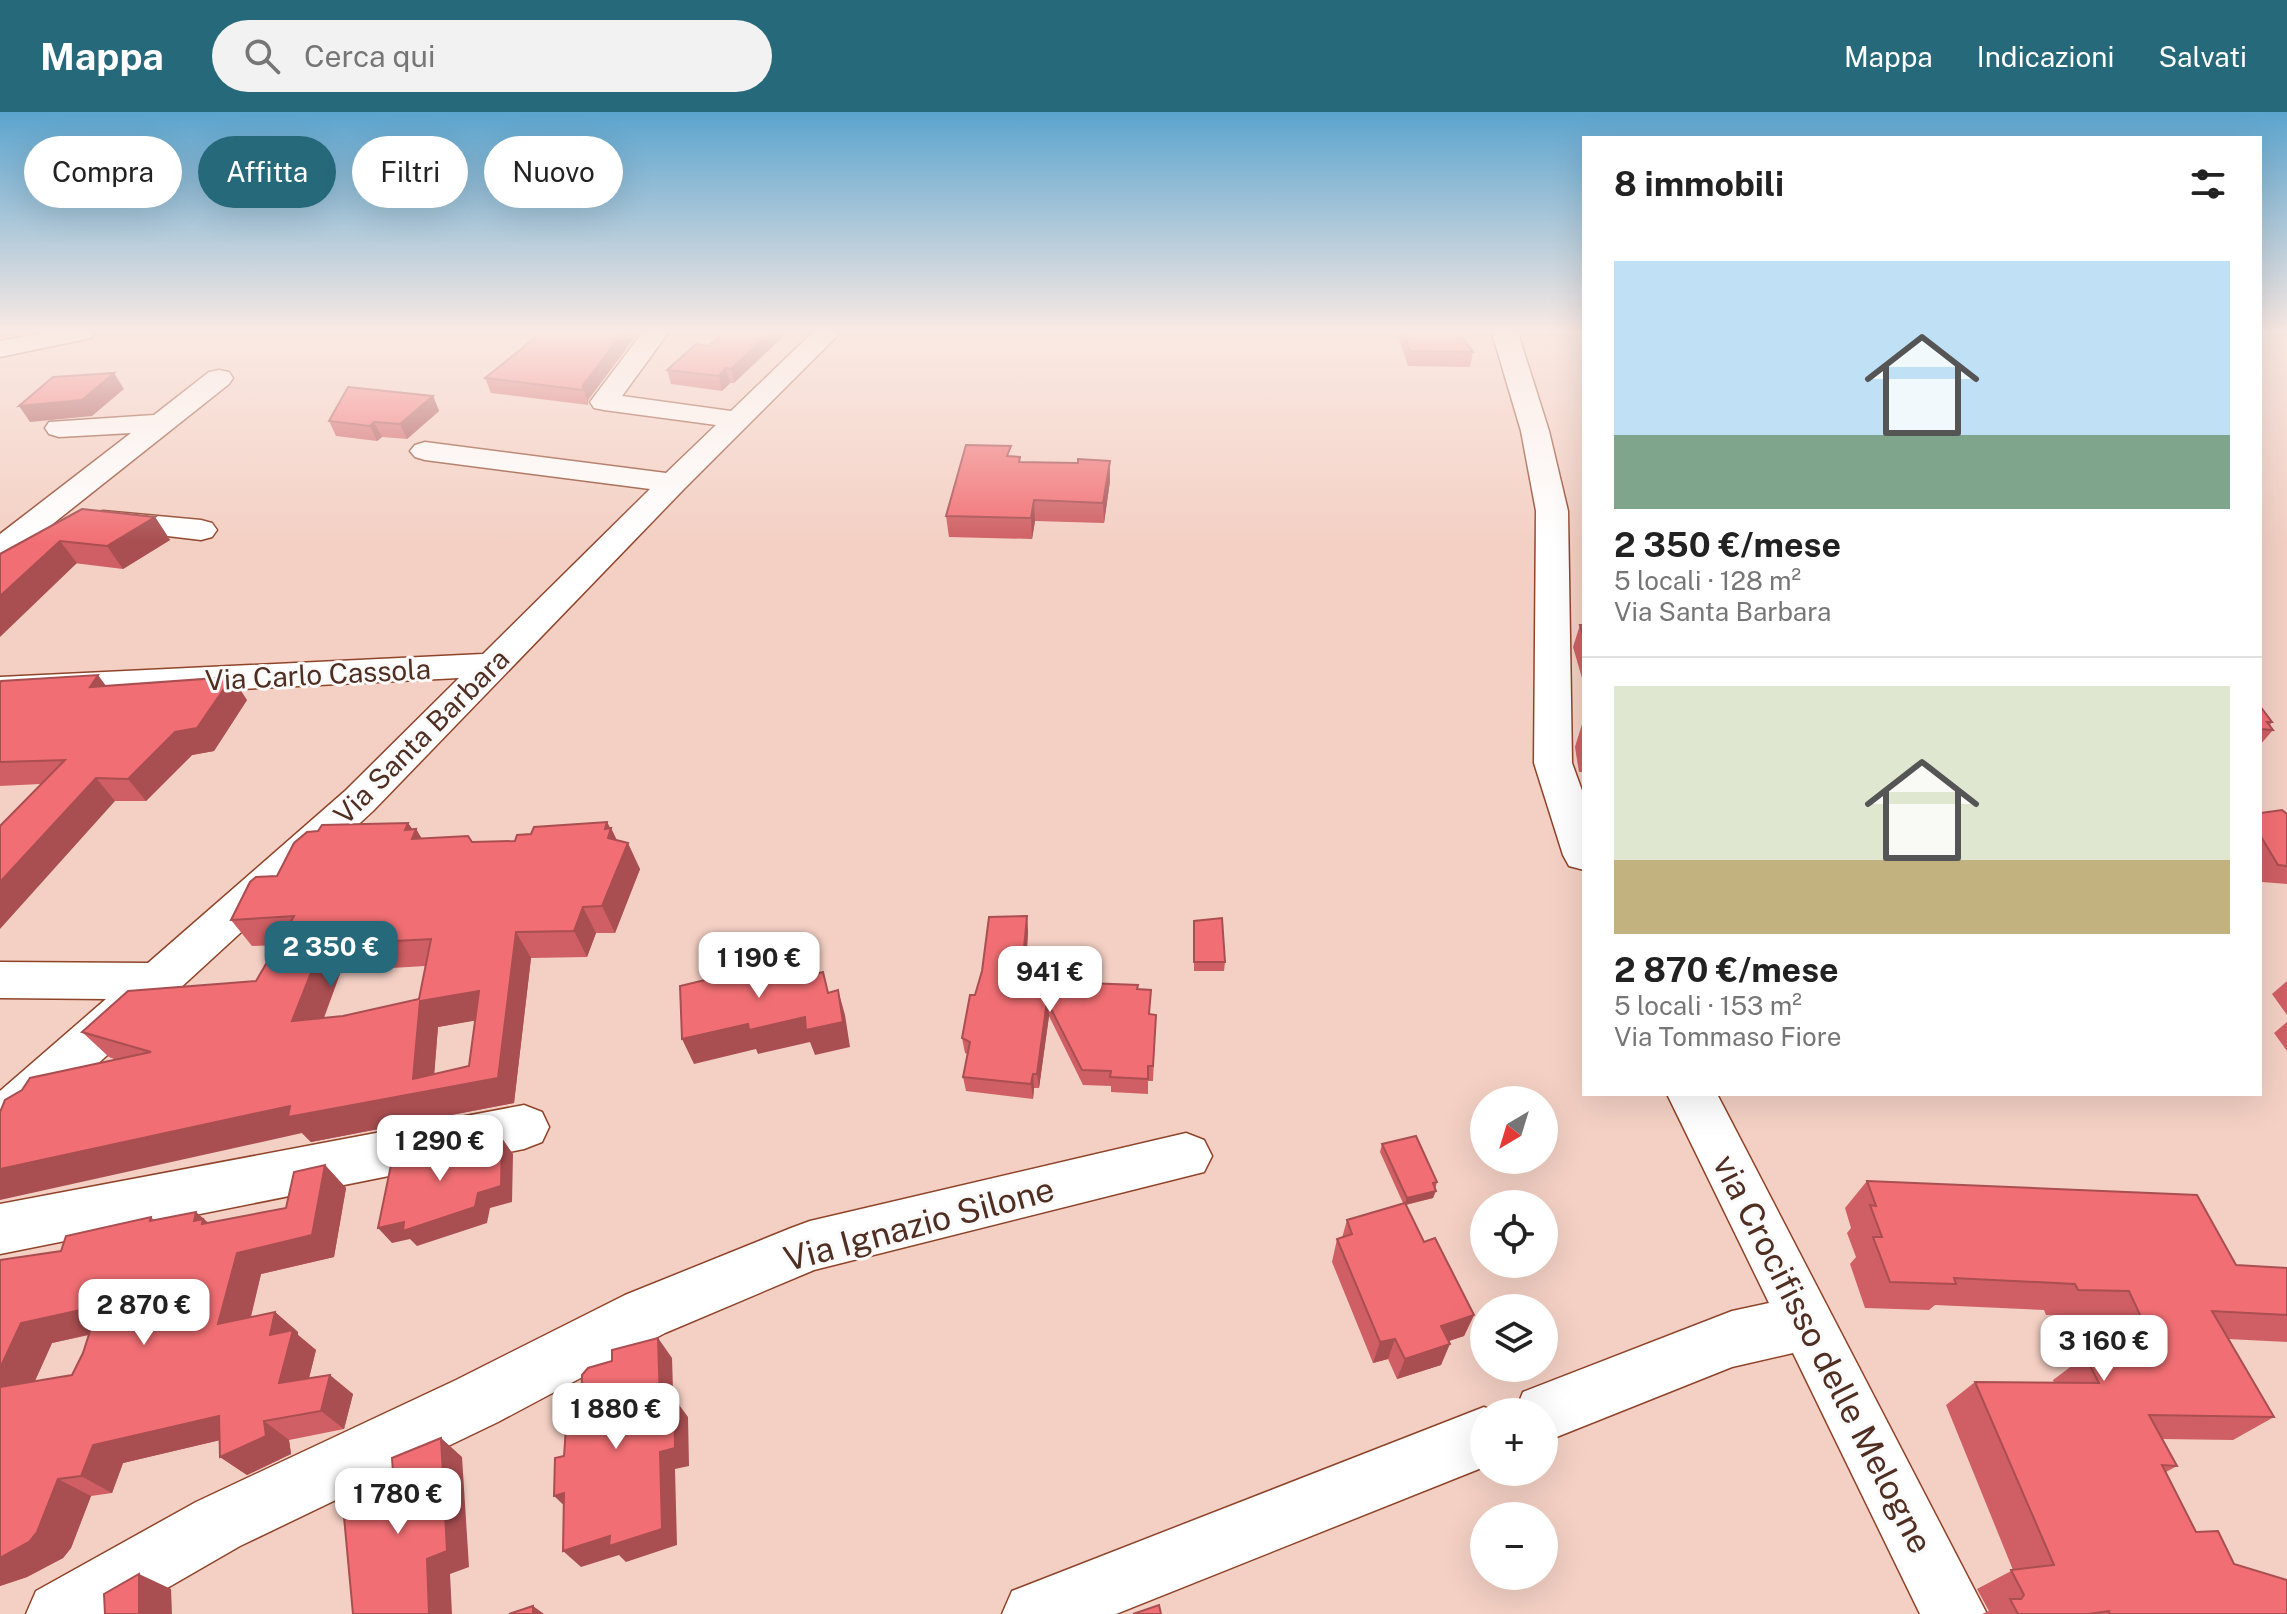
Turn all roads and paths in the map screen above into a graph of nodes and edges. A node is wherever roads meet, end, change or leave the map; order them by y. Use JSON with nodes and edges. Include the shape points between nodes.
{"nodes":[{"id":1,"x":187,"y":403,"type":"edge"},
{"id":2,"x":612,"y":403,"type":"edge"},
{"id":3,"x":755,"y":403,"type":"edge"},
{"id":4,"x":1526,"y":403,"type":"edge"},
{"id":5,"x":738,"y":420,"type":"junction"},
{"id":6,"x":162,"y":423,"type":"junction"},
{"id":7,"x":59,"y":428,"type":"dead end"},
{"id":8,"x":425,"y":451,"type":"dead end"},
{"id":9,"x":673,"y":483,"type":"junction"},
{"id":10,"x":46,"y":514,"type":"junction"},
{"id":11,"x":201,"y":530,"type":"dead end"},
{"id":12,"x":0,"y":550,"type":"edge"},
{"id":13,"x":492,"y":665,"type":"junction"},
{"id":14,"x":0,"y":689,"type":"edge"},
{"id":15,"x":1582,"y":849,"type":"edge"},
{"id":16,"x":0,"y":980,"type":"edge"},
{"id":17,"x":155,"y":981,"type":"junction"},
{"id":18,"x":1693,"y":1096,"type":"edge"},
{"id":19,"x":0,"y":1122,"type":"edge"},
{"id":20,"x":524,"y":1127,"type":"dead end"},
{"id":21,"x":1186,"y":1156,"type":"dead end"},
{"id":22,"x":0,"y":1229,"type":"edge"},
{"id":23,"x":1807,"y":1322,"type":"junction"},
{"id":24,"x":1558,"y":1407,"type":"edge"},
{"id":25,"x":1470,"y":1443,"type":"edge"},
{"id":26,"x":59,"y":1614,"type":"edge"},
{"id":27,"x":1035,"y":1614,"type":"edge"},
{"id":28,"x":1954,"y":1614,"type":"edge"}],
"edges":[{"from":1,"to":6,"type":"street"},
{"from":2,"to":5,"type":"street"},
{"from":3,"to":5,"type":"street","name":"Via Santa Barbara"},
{"from":4,"to":15,"type":"street","via":[[1552,511],[1553,763]]},
{"from":5,"to":9,"type":"street","name":"Via Santa Barbara"},
{"from":6,"to":7,"type":"street"},
{"from":6,"to":10,"type":"street"},
{"from":8,"to":9,"type":"street"},
{"from":9,"to":13,"type":"street","name":"Via Santa Barbara"},
{"from":10,"to":11,"type":"street"},
{"from":10,"to":12,"type":"street"},
{"from":13,"to":14,"type":"street","name":"Via Carlo Cassola"},
{"from":13,"to":17,"type":"street","name":"Via Santa Barbara","via":[[359,801]]},
{"from":16,"to":17,"type":"street"},
{"from":17,"to":19,"type":"street","name":"Via Santa Barbara"},
{"from":18,"to":23,"type":"street","name":"via Crocifisso delle Melogne"},
{"from":20,"to":22,"type":"street"},
{"from":21,"to":26,"type":"street","name":"Via Ignazio Silone","via":[[810,1246],[645,1314],[218,1524]]},
{"from":23,"to":24,"type":"street","via":[[1732,1339]]},
{"from":23,"to":28,"type":"street","name":"via Crocifisso delle Melogne"},
{"from":25,"to":27,"type":"street"}]}
